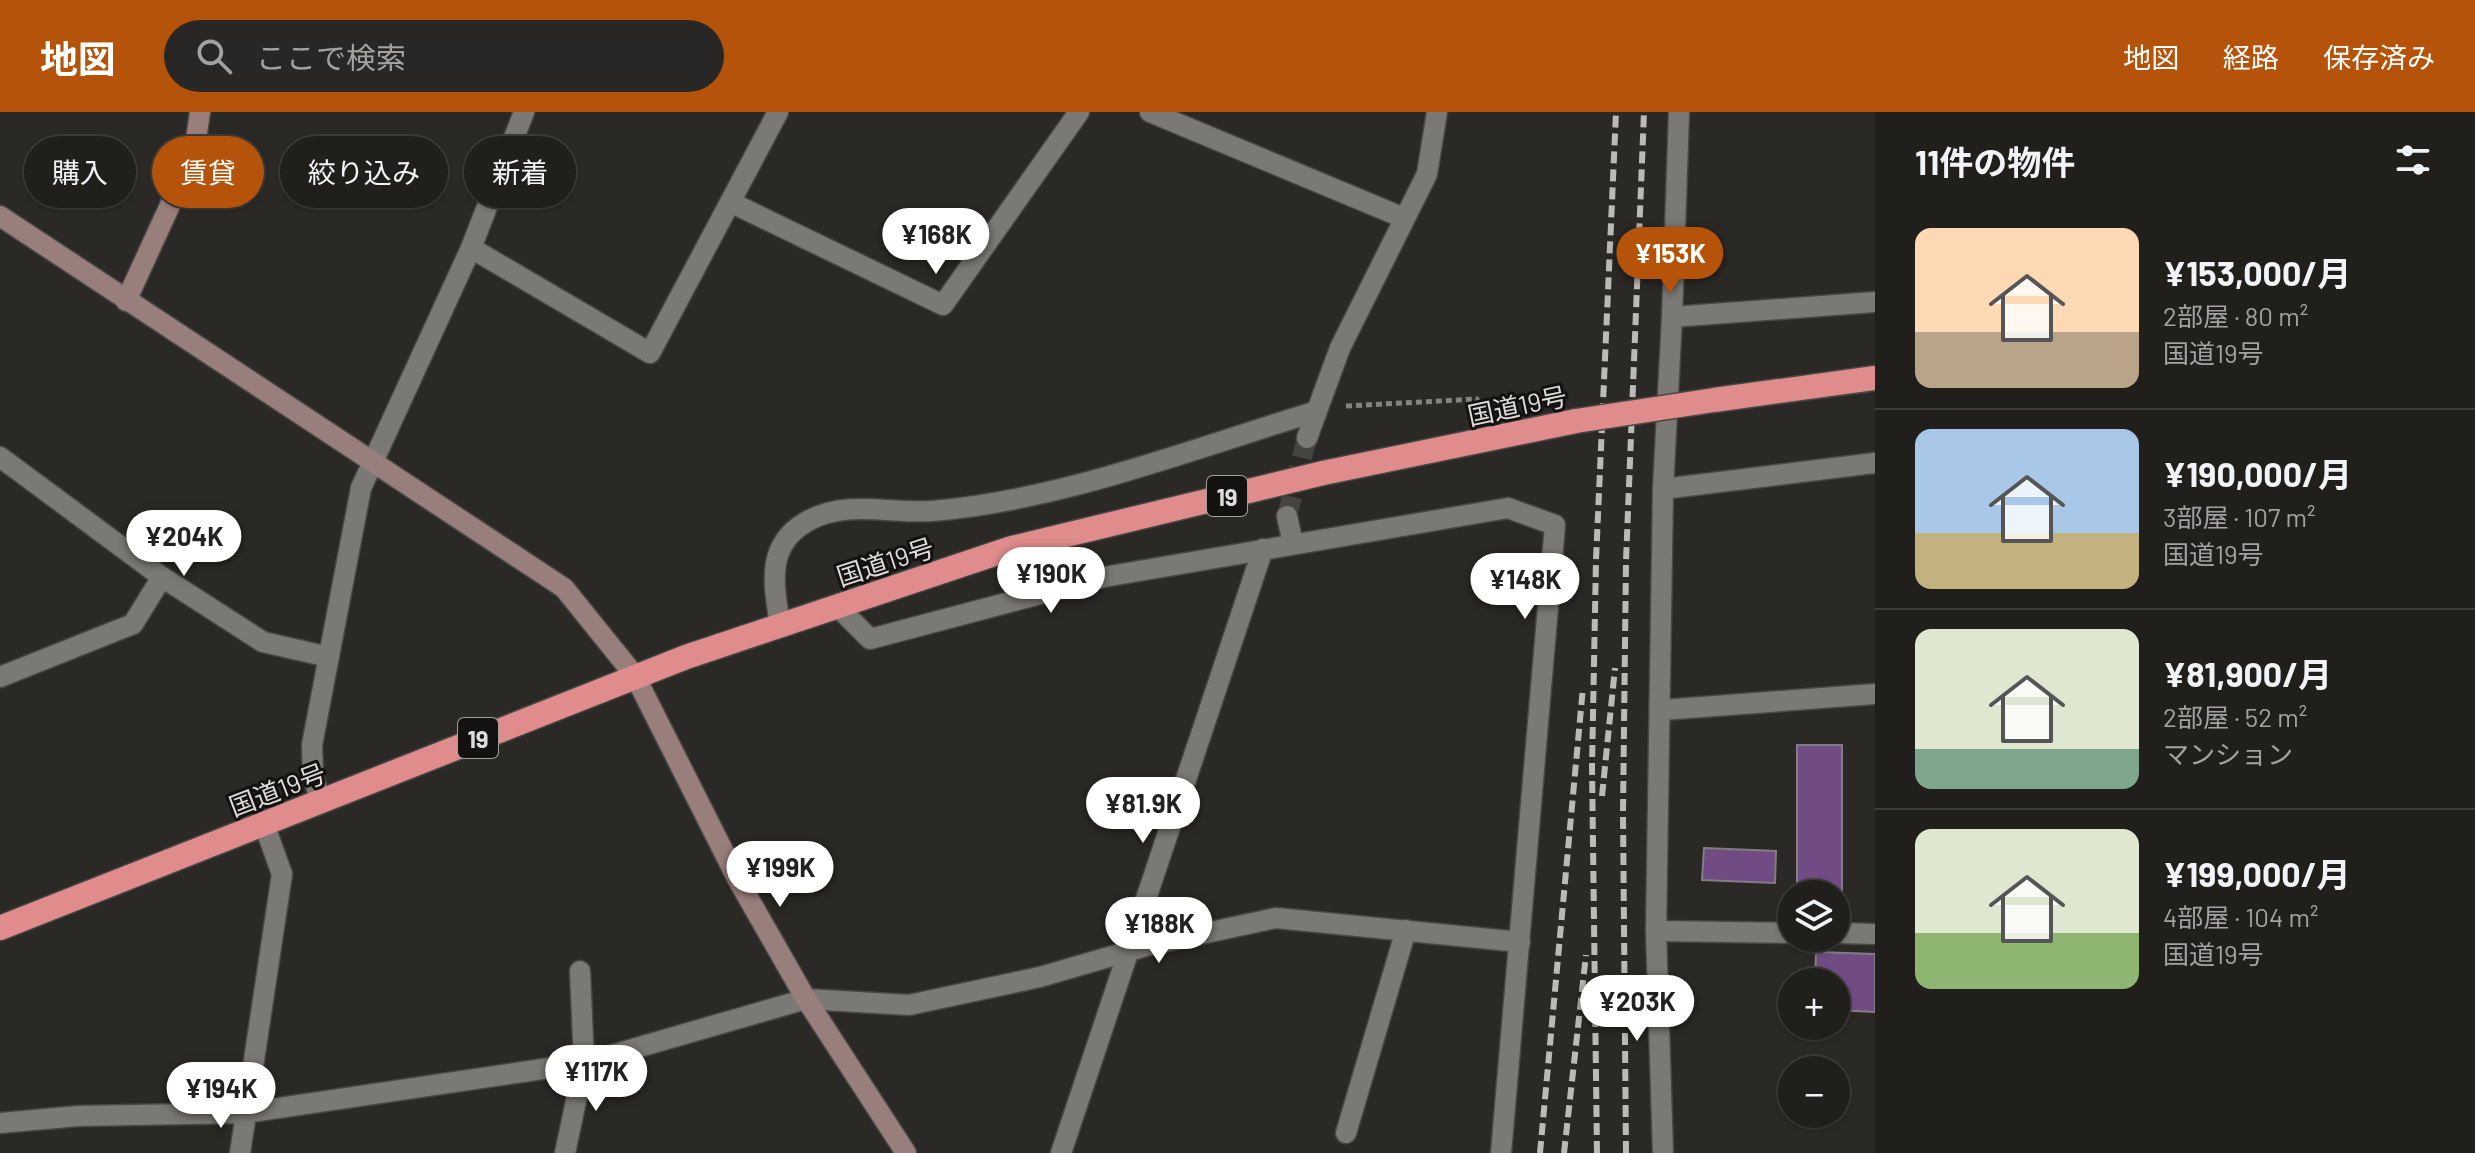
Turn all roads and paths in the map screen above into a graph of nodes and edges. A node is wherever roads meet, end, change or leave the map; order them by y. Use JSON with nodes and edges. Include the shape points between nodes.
{"nodes":[{"id":1,"x":200,"y":112,"type":"edge"},
{"id":2,"x":524,"y":112,"type":"edge"},
{"id":3,"x":778,"y":112,"type":"edge"},
{"id":4,"x":1079,"y":112,"type":"edge"},
{"id":5,"x":1150,"y":112,"type":"edge"},
{"id":6,"x":1437,"y":112,"type":"edge"},
{"id":7,"x":1679,"y":112,"type":"edge"},
{"id":8,"x":732,"y":203,"type":"junction"},
{"id":9,"x":0,"y":216,"type":"edge"},
{"id":10,"x":1404,"y":218,"type":"junction"},
{"id":11,"x":471,"y":248,"type":"junction"},
{"id":12,"x":126,"y":301,"type":"junction"},
{"id":13,"x":1875,"y":302,"type":"edge"},
{"id":14,"x":1672,"y":317,"type":"junction"},
{"id":15,"x":1875,"y":378,"type":"edge"},
{"id":16,"x":1324,"y":409,"type":"junction"},
{"id":17,"x":1481,"y":415,"type":"dead end"},
{"id":18,"x":1307,"y":438,"type":"tunnel mouth"},
{"id":19,"x":0,"y":457,"type":"edge"},
{"id":20,"x":373,"y":461,"type":"junction"},
{"id":21,"x":1875,"y":463,"type":"edge"},
{"id":22,"x":1663,"y":489,"type":"junction"},
{"id":23,"x":1287,"y":516,"type":"tunnel mouth"},
{"id":24,"x":1293,"y":544,"type":"junction"},
{"id":25,"x":1263,"y":549,"type":"junction"},
{"id":26,"x":162,"y":577,"type":"junction"},
{"id":27,"x":837,"y":606,"type":"junction"},
{"id":28,"x":780,"y":625,"type":"junction"},
{"id":29,"x":329,"y":657,"type":"junction"},
{"id":30,"x":635,"y":676,"type":"junction"},
{"id":31,"x":0,"y":677,"type":"edge"},
{"id":32,"x":1875,"y":694,"type":"edge"},
{"id":33,"x":1662,"y":710,"type":"junction"},
{"id":34,"x":321,"y":802,"type":"junction"},
{"id":35,"x":264,"y":824,"type":"junction"},
{"id":36,"x":0,"y":928,"type":"edge"},
{"id":37,"x":1406,"y":930,"type":"junction"},
{"id":38,"x":1656,"y":931,"type":"junction"},
{"id":39,"x":1778,"y":933,"type":"edge"},
{"id":40,"x":1850,"y":933,"type":"edge"},
{"id":41,"x":1875,"y":934,"type":"edge"},
{"id":42,"x":1520,"y":942,"type":"junction"},
{"id":43,"x":1131,"y":950,"type":"junction"},
{"id":44,"x":580,"y":971,"type":"dead end"},
{"id":45,"x":806,"y":999,"type":"junction"},
{"id":46,"x":584,"y":1063,"type":"junction"},
{"id":47,"x":245,"y":1113,"type":"junction"},
{"id":48,"x":0,"y":1123,"type":"edge"},
{"id":49,"x":1346,"y":1133,"type":"dead end"},
{"id":50,"x":240,"y":1153,"type":"edge"},
{"id":51,"x":565,"y":1153,"type":"edge"},
{"id":52,"x":906,"y":1153,"type":"edge"},
{"id":53,"x":1061,"y":1153,"type":"edge"},
{"id":54,"x":1501,"y":1153,"type":"edge"},
{"id":55,"x":1663,"y":1153,"type":"edge"}],
"edges":[{"from":1,"to":12,"type":"street","via":[[194,153]]},
{"from":2,"to":11,"type":"street"},
{"from":3,"to":8,"type":"street"},
{"from":4,"to":8,"type":"street","via":[[943,305]]},
{"from":5,"to":10,"type":"street"},
{"from":6,"to":10,"type":"street","via":[[1427,174]]},
{"from":7,"to":14,"type":"street"},
{"from":8,"to":11,"type":"street","via":[[650,353]]},
{"from":9,"to":12,"type":"street"},
{"from":10,"to":16,"type":"street","via":[[1340,348]]},
{"from":11,"to":20,"type":"street"},
{"from":12,"to":20,"type":"street"},
{"from":13,"to":14,"type":"street"},
{"from":14,"to":22,"type":"street"},
{"from":15,"to":27,"type":"highway","name":"国道19号","number":"19","bridge":true,"via":[[1576,421],[1323,473],[1012,548]]},
{"from":16,"to":17,"type":"path","via":[[1477,399]]},
{"from":16,"to":18,"type":"street"},
{"from":16,"to":28,"type":"street","via":[[992,506],[910,512],[859,507],[807,522],[779,547],[774,582]]},
{"from":19,"to":26,"type":"street"},
{"from":20,"to":29,"type":"street","via":[[361,488]]},
{"from":20,"to":30,"type":"street","via":[[564,588]]},
{"from":21,"to":22,"type":"street"},
{"from":22,"to":33,"type":"street"},
{"from":23,"to":24,"type":"street"},
{"from":24,"to":25,"type":"street"},
{"from":24,"to":42,"type":"street","via":[[1508,508],[1555,525]]},
{"from":25,"to":27,"type":"street","via":[[1104,577],[870,639]]},
{"from":25,"to":43,"type":"street"},
{"from":26,"to":29,"type":"street","via":[[263,642]]},
{"from":26,"to":31,"type":"street","via":[[133,624]]},
{"from":27,"to":28,"type":"highway","name":"国道19号","number":"19"},
{"from":28,"to":30,"type":"highway","name":"国道19号","number":"19"},
{"from":29,"to":34,"type":"street","via":[[312,745]]},
{"from":30,"to":34,"type":"highway","name":"国道19号","number":"19"},
{"from":30,"to":45,"type":"street","via":[[738,880]]},
{"from":32,"to":33,"type":"street"},
{"from":33,"to":38,"type":"street"},
{"from":34,"to":35,"type":"highway","name":"国道19号","number":"19"},
{"from":35,"to":36,"type":"highway","name":"国道19号","number":"19"},
{"from":35,"to":47,"type":"street","via":[[282,874]]},
{"from":37,"to":42,"type":"street"},
{"from":37,"to":43,"type":"street","via":[[1276,918]]},
{"from":37,"to":49,"type":"street"},
{"from":38,"to":39,"type":"street"},
{"from":38,"to":55,"type":"street"},
{"from":40,"to":41,"type":"street"},
{"from":42,"to":54,"type":"street"},
{"from":43,"to":45,"type":"street","via":[[1040,977],[909,1005]]},
{"from":43,"to":53,"type":"street"},
{"from":44,"to":46,"type":"street"},
{"from":45,"to":46,"type":"street"},
{"from":45,"to":52,"type":"street"},
{"from":46,"to":47,"type":"street"},
{"from":46,"to":51,"type":"street"},
{"from":47,"to":48,"type":"street"},
{"from":47,"to":50,"type":"street"}]}
